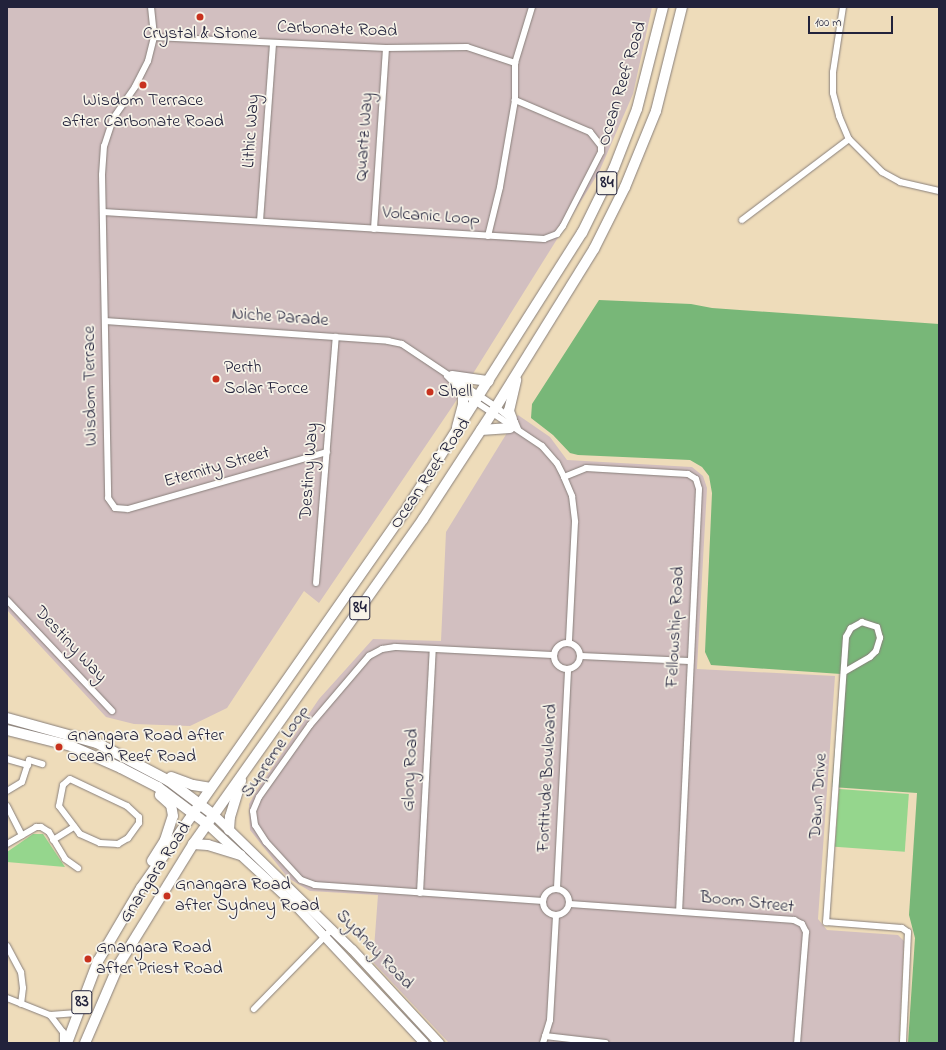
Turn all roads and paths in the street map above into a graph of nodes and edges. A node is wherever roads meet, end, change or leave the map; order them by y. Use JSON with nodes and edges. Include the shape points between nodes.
{"nodes":[{"id":1,"x":151,"y":7,"type":"edge"},
{"id":2,"x":532,"y":7,"type":"edge"},
{"id":3,"x":660,"y":7,"type":"edge"},
{"id":4,"x":663,"y":7,"type":"edge"},
{"id":5,"x":682,"y":7,"type":"edge"},
{"id":6,"x":843,"y":7,"type":"edge"},
{"id":7,"x":660,"y":24,"type":"junction"},
{"id":8,"x":154,"y":37,"type":"junction"},
{"id":9,"x":273,"y":43,"type":"junction"},
{"id":10,"x":386,"y":48,"type":"junction"},
{"id":11,"x":515,"y":63,"type":"junction"},
{"id":12,"x":515,"y":100,"type":"junction"},
{"id":13,"x":849,"y":139,"type":"junction"},
{"id":14,"x":939,"y":191,"type":"edge"},
{"id":15,"x":103,"y":212,"type":"junction"},
{"id":16,"x":742,"y":220,"type":"dead end"},
{"id":17,"x":260,"y":222,"type":"junction"},
{"id":18,"x":374,"y":229,"type":"junction"},
{"id":19,"x":488,"y":236,"type":"junction"},
{"id":20,"x":105,"y":321,"type":"junction"},
{"id":21,"x":336,"y":337,"type":"junction"},
{"id":22,"x":517,"y":372,"type":"junction"},
{"id":23,"x":448,"y":374,"type":"junction"},
{"id":24,"x":489,"y":381,"type":"junction"},
{"id":25,"x":463,"y":393,"type":"junction"},
{"id":26,"x":478,"y":399,"type":"junction"},
{"id":27,"x":494,"y":410,"type":"junction"},
{"id":28,"x":514,"y":425,"type":"junction"},
{"id":29,"x":481,"y":430,"type":"junction"},
{"id":30,"x":455,"y":435,"type":"junction"},
{"id":31,"x":327,"y":452,"type":"junction"},
{"id":32,"x":564,"y":477,"type":"junction"},
{"id":33,"x":115,"y":508,"type":"joint"},
{"id":34,"x":316,"y":583,"type":"dead end"},
{"id":35,"x":7,"y":600,"type":"edge"},
{"id":36,"x":569,"y":642,"type":"junction"},
{"id":37,"x":433,"y":649,"type":"junction"},
{"id":38,"x":554,"y":655,"type":"junction"},
{"id":39,"x":581,"y":656,"type":"junction"},
{"id":40,"x":689,"y":661,"type":"junction"},
{"id":41,"x":568,"y":669,"type":"junction"},
{"id":42,"x":844,"y":672,"type":"junction"},
{"id":43,"x":112,"y":711,"type":"dead end"},
{"id":44,"x":7,"y":718,"type":"edge"},
{"id":45,"x":7,"y":730,"type":"edge"},
{"id":46,"x":7,"y":759,"type":"edge"},
{"id":47,"x":42,"y":764,"type":"dead end"},
{"id":48,"x":28,"y":765,"type":"junction"},
{"id":49,"x":121,"y":768,"type":"junction"},
{"id":50,"x":152,"y":771,"type":"junction"},
{"id":51,"x":245,"y":771,"type":"junction"},
{"id":52,"x":211,"y":788,"type":"junction"},
{"id":53,"x":7,"y":791,"type":"edge"},
{"id":54,"x":200,"y":804,"type":"junction"},
{"id":55,"x":7,"y":806,"type":"edge"},
{"id":56,"x":8,"y":813,"type":"edge"},
{"id":57,"x":194,"y":813,"type":"junction"},
{"id":58,"x":214,"y":815,"type":"junction"},
{"id":59,"x":207,"y":824,"type":"junction"},
{"id":60,"x":74,"y":827,"type":"junction"},
{"id":61,"x":229,"y":830,"type":"junction"},
{"id":62,"x":22,"y":835,"type":"junction"},
{"id":63,"x":54,"y":840,"type":"junction"},
{"id":64,"x":7,"y":844,"type":"edge"},
{"id":65,"x":193,"y":844,"type":"junction"},
{"id":66,"x":241,"y":855,"type":"junction"},
{"id":67,"x":78,"y":868,"type":"dead end"},
{"id":68,"x":141,"y":888,"type":"junction"},
{"id":69,"x":557,"y":888,"type":"junction"},
{"id":70,"x":420,"y":893,"type":"junction"},
{"id":71,"x":543,"y":901,"type":"junction"},
{"id":72,"x":570,"y":904,"type":"junction"},
{"id":73,"x":679,"y":911,"type":"junction"},
{"id":74,"x":556,"y":916,"type":"junction"},
{"id":75,"x":332,"y":929,"type":"junction"},
{"id":76,"x":324,"y":937,"type":"junction"},
{"id":77,"x":7,"y":946,"type":"edge"},
{"id":78,"x":7,"y":998,"type":"edge"},
{"id":79,"x":20,"y":1004,"type":"junction"},
{"id":80,"x":254,"y":1009,"type":"dead end"},
{"id":81,"x":78,"y":1013,"type":"junction"},
{"id":82,"x":50,"y":1015,"type":"junction"},
{"id":83,"x":430,"y":1033,"type":"junction"},
{"id":84,"x":545,"y":1036,"type":"junction"},
{"id":85,"x":422,"y":1042,"type":"edge"},
{"id":86,"x":63,"y":1043,"type":"edge"},
{"id":87,"x":67,"y":1043,"type":"edge"},
{"id":88,"x":85,"y":1043,"type":"edge"},
{"id":89,"x":439,"y":1043,"type":"edge"},
{"id":90,"x":543,"y":1043,"type":"edge"},
{"id":91,"x":606,"y":1043,"type":"edge"},
{"id":92,"x":796,"y":1043,"type":"edge"},
{"id":93,"x":903,"y":1043,"type":"edge"}],
"edges":[{"from":1,"to":8,"type":"street","name":"Wisdom Terrace"},
{"from":2,"to":11,"type":"street"},
{"from":3,"to":7,"type":"main road"},
{"from":4,"to":7,"type":"main road","name":"Ocean Reef Road","number":"84"},
{"from":5,"to":22,"type":"main road","name":"Ocean Reef Road","number":"84","via":[[658,105],[628,181],[580,274]]},
{"from":6,"to":13,"type":"street","via":[[833,72],[833,92],[839,116]]},
{"from":7,"to":24,"type":"main road","name":"Ocean Reef Road","number":"84","via":[[637,109],[596,205],[567,258]]},
{"from":8,"to":9,"type":"street","name":"Carbonate Road"},
{"from":8,"to":15,"type":"street","name":"Wisdom Terrace","via":[[148,61],[135,87],[113,119],[104,146]]},
{"from":9,"to":10,"type":"street","name":"Carbonate Road"},
{"from":9,"to":17,"type":"street","name":"Lithic Way"},
{"from":10,"to":11,"type":"street","name":"Carbonate Road","via":[[467,47]]},
{"from":10,"to":18,"type":"street","name":"Quartz Way"},
{"from":11,"to":12,"type":"street"},
{"from":12,"to":19,"type":"street","via":[[500,187]]},
{"from":12,"to":19,"type":"street","name":"Volcanic Loop","via":[[590,132],[598,140],[601,152],[557,234],[544,239]]},
{"from":13,"to":14,"type":"street","via":[[882,172],[900,182]]},
{"from":13,"to":16,"type":"street"},
{"from":15,"to":17,"type":"street","name":"Volcanic Loop"},
{"from":15,"to":20,"type":"street","name":"Wisdom Terrace"},
{"from":17,"to":18,"type":"street","name":"Volcanic Loop"},
{"from":18,"to":19,"type":"street","name":"Volcanic Loop"},
{"from":20,"to":21,"type":"street","name":"Niche Parade"},
{"from":20,"to":33,"type":"street","name":"Wisdom Terrace","via":[[108,498]]},
{"from":21,"to":23,"type":"street","name":"Niche Parade","via":[[402,344]]},
{"from":21,"to":31,"type":"street","name":"Destiny Way"},
{"from":22,"to":27,"type":"main road","name":"Ocean Reef Road","number":"84"},
{"from":22,"to":28,"type":"main road","via":[[510,407]]},
{"from":23,"to":24,"type":"main road"},
{"from":23,"to":25,"type":"street","name":"Niche Parade"},
{"from":23,"to":26,"type":"street","name":"Niche Parade"},
{"from":24,"to":26,"type":"main road","name":"Ocean Reef Road","number":"84"},
{"from":25,"to":26,"type":"street","name":"Niche Parade"},
{"from":25,"to":30,"type":"main road","via":[[463,404]]},
{"from":26,"to":27,"type":"street","name":"Niche Parade"},
{"from":26,"to":30,"type":"main road","name":"Ocean Reef Road","number":"84"},
{"from":27,"to":28,"type":"street"},
{"from":27,"to":29,"type":"main road","name":"Ocean Reef Road","number":"84"},
{"from":28,"to":29,"type":"main road"},
{"from":28,"to":32,"type":"street","via":[[542,446],[557,463]]},
{"from":29,"to":51,"type":"main road","name":"Ocean Reef Road","number":"84","via":[[423,519]]},
{"from":30,"to":52,"type":"main road","name":"Ocean Reef Road","number":"84","via":[[404,513]]},
{"from":31,"to":33,"type":"street","name":"Eternity Street","via":[[128,509]]},
{"from":31,"to":34,"type":"street","name":"Destiny Way"},
{"from":32,"to":36,"type":"street","via":[[572,496],[575,522]]},
{"from":32,"to":40,"type":"street","name":"Fellowship Road","via":[[586,468],[688,474],[696,479],[699,489]]},
{"from":35,"to":43,"type":"street","name":"Destiny Way"},
{"from":36,"to":38,"type":"street","via":[[557,647]]},
{"from":36,"to":39,"type":"street","via":[[577,646]]},
{"from":37,"to":38,"type":"street","name":"Supreme Loop"},
{"from":37,"to":70,"type":"street","name":"Glory Road"},
{"from":37,"to":70,"type":"street","name":"Supreme Loop","via":[[395,647],[382,649],[369,656],[310,725],[259,797],[253,811],[255,825],[266,842],[301,880],[315,885]]},
{"from":38,"to":41,"type":"street","via":[[559,666]]},
{"from":39,"to":40,"type":"street"},
{"from":39,"to":41,"type":"street","via":[[576,666]]},
{"from":40,"to":73,"type":"street","name":"Fellowship Road"},
{"from":41,"to":69,"type":"street","name":"Fortitude Boulevard"},
{"from":42,"to":42,"type":"street","name":"Dawn Drive","via":[[846,637],[851,628],[862,622],[872,624],[880,632],[880,644],[876,651]]},
{"from":42,"to":93,"type":"street","name":"Dawn Drive","via":[[826,922],[902,928],[908,932]]},
{"from":44,"to":50,"type":"main road","name":"Gnangara Road","via":[[97,743]]},
{"from":45,"to":49,"type":"main road","name":"Gnangara Road","number":"83","via":[[71,746]]},
{"from":46,"to":48,"type":"street"},
{"from":47,"to":48,"type":"street","via":[[29,760]]},
{"from":48,"to":53,"type":"street","via":[[22,782]]},
{"from":49,"to":57,"type":"main road","name":"Gnangara Road","number":"83","via":[[158,787]]},
{"from":49,"to":68,"type":"main road","number":"83","via":[[166,799],[173,816],[165,840],[149,866]]},
{"from":50,"to":52,"type":"main road","via":[[193,785]]},
{"from":50,"to":54,"type":"main road","name":"Gnangara Road"},
{"from":51,"to":58,"type":"main road","name":"Ocean Reef Road","number":"84"},
{"from":51,"to":61,"type":"main road","via":[[230,817]]},
{"from":52,"to":54,"type":"main road","name":"Ocean Reef Road","number":"84"},
{"from":54,"to":57,"type":"main road","name":"Ocean Reef Road","number":"84"},
{"from":54,"to":58,"type":"main road","name":"Gnangara Road"},
{"from":55,"to":56,"type":"street"},
{"from":56,"to":62,"type":"street"},
{"from":57,"to":59,"type":"main road","name":"Gnangara Road"},
{"from":57,"to":68,"type":"main road","name":"Gnangara Road","number":"84"},
{"from":58,"to":59,"type":"main road","name":"Ocean Reef Road","number":"83"},
{"from":58,"to":61,"type":"street","name":"Sydney Road"},
{"from":59,"to":65,"type":"main road","name":"Gnangara Road","number":"83"},
{"from":59,"to":66,"type":"street","name":"Sydney Road"},
{"from":60,"to":60,"type":"street","via":[[89,839],[118,844],[128,838],[139,824],[139,817],[121,803],[70,780],[63,785],[58,799],[59,806]]},
{"from":60,"to":63,"type":"street"},
{"from":61,"to":75,"type":"street","name":"Sydney Road"},
{"from":62,"to":63,"type":"street","via":[[41,827]]},
{"from":62,"to":64,"type":"street"},
{"from":63,"to":67,"type":"street","via":[[65,859]]},
{"from":65,"to":66,"type":"main road","via":[[208,845]]},
{"from":65,"to":88,"type":"main road","name":"Gnangara Road","number":"83","via":[[119,964]]},
{"from":66,"to":76,"type":"street","name":"Sydney Road","via":[[296,906]]},
{"from":68,"to":81,"type":"main road","name":"Gnangara Road","number":"83","via":[[103,951]]},
{"from":69,"to":71,"type":"street","via":[[549,891]]},
{"from":69,"to":72,"type":"street","via":[[566,892]]},
{"from":70,"to":71,"type":"street","name":"Supreme Loop"},
{"from":71,"to":74,"type":"street","via":[[548,913]]},
{"from":72,"to":73,"type":"street","name":"Boom Street"},
{"from":72,"to":74,"type":"street","via":[[565,913]]},
{"from":73,"to":92,"type":"street","name":"Boom Street","via":[[794,920],[802,924],[806,932]]},
{"from":74,"to":84,"type":"street","via":[[552,1000]]},
{"from":75,"to":76,"type":"street"},
{"from":75,"to":83,"type":"street","name":"Sydney Road"},
{"from":76,"to":80,"type":"street"},
{"from":76,"to":85,"type":"street","name":"Sydney Road"},
{"from":77,"to":79,"type":"street","via":[[21,972],[23,988]]},
{"from":78,"to":79,"type":"street"},
{"from":79,"to":82,"type":"street"},
{"from":81,"to":82,"type":"street"},
{"from":81,"to":87,"type":"main road","name":"Gnangara Road","number":"83"},
{"from":82,"to":86,"type":"street","via":[[62,1032]]},
{"from":83,"to":85,"type":"street"},
{"from":83,"to":89,"type":"street","name":"Sydney Road"},
{"from":84,"to":90,"type":"street"},
{"from":84,"to":91,"type":"street"}]}
